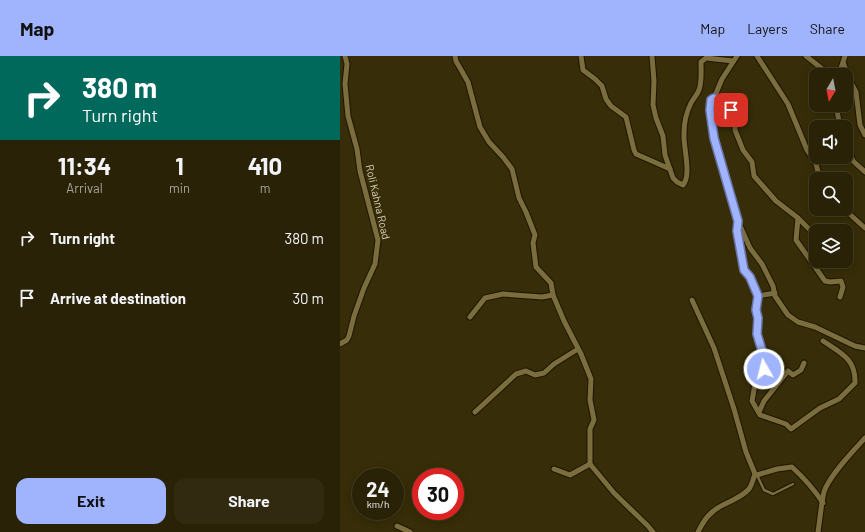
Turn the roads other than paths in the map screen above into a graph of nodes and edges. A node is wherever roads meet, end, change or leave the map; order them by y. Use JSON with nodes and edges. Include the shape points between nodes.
{"nodes":[{"id":1,"x":345,"y":56,"type":"edge"},
{"id":2,"x":456,"y":56,"type":"edge"},
{"id":3,"x":581,"y":56,"type":"edge"},
{"id":4,"x":652,"y":56,"type":"edge"},
{"id":5,"x":737,"y":56,"type":"edge"},
{"id":6,"x":757,"y":56,"type":"edge"},
{"id":7,"x":806,"y":56,"type":"edge"},
{"id":8,"x":733,"y":61,"type":"junction"},
{"id":9,"x":821,"y":68,"type":"edge"},
{"id":10,"x":853,"y":88,"type":"edge"},
{"id":11,"x":714,"y":98,"type":"junction"},
{"id":12,"x":865,"y":135,"type":"edge"},
{"id":13,"x":853,"y":161,"type":"edge"},
{"id":14,"x":670,"y":169,"type":"junction"},
{"id":15,"x":818,"y":172,"type":"edge"},
{"id":16,"x":865,"y":172,"type":"edge"},
{"id":17,"x":852,"y":216,"type":"edge"},
{"id":18,"x":798,"y":218,"type":"junction"},
{"id":19,"x":738,"y":221,"type":"junction"},
{"id":20,"x":865,"y":228,"type":"edge"},
{"id":21,"x":809,"y":230,"type":"edge"},
{"id":22,"x":775,"y":293,"type":"junction"},
{"id":23,"x":553,"y":295,"type":"junction"},
{"id":24,"x":758,"y":296,"type":"junction"},
{"id":25,"x":840,"y":297,"type":"dead end"},
{"id":26,"x":692,"y":300,"type":"dead end"},
{"id":27,"x":470,"y":317,"type":"dead end"},
{"id":28,"x":823,"y":341,"type":"dead end"},
{"id":29,"x":340,"y":344,"type":"edge"},
{"id":30,"x":865,"y":348,"type":"edge"},
{"id":31,"x":578,"y":349,"type":"junction"},
{"id":32,"x":804,"y":363,"type":"dead end"},
{"id":33,"x":475,"y":412,"type":"dead end"},
{"id":34,"x":759,"y":412,"type":"junction"},
{"id":35,"x":865,"y":438,"type":"edge"},
{"id":36,"x":590,"y":464,"type":"junction"},
{"id":37,"x":554,"y":469,"type":"dead end"},
{"id":38,"x":756,"y":474,"type":"junction"},
{"id":39,"x":793,"y":484,"type":"dead end"},
{"id":40,"x":823,"y":503,"type":"junction"},
{"id":41,"x":397,"y":526,"type":"dead end"},
{"id":42,"x":410,"y":532,"type":"edge"},
{"id":43,"x":653,"y":532,"type":"edge"},
{"id":44,"x":698,"y":532,"type":"edge"},
{"id":45,"x":818,"y":532,"type":"edge"}],
"edges":[{"from":1,"to":29,"type":"street","name":"Roli Kahna Road","via":[[348,116],[378,240],[375,264],[364,288],[349,336]]},
{"from":2,"to":23,"type":"street","via":[[456,61],[468,82],[480,127],[512,169],[519,198],[534,234],[536,267],[551,283]]},
{"from":3,"to":14,"type":"street","via":[[584,70],[602,86],[611,106],[626,117],[636,154]]},
{"from":4,"to":14,"type":"street","via":[[653,106]]},
{"from":5,"to":8,"type":"street"},
{"from":6,"to":15,"type":"street","via":[[788,104]]},
{"from":7,"to":9,"type":"street"},
{"from":8,"to":11,"type":"street"},
{"from":8,"to":14,"type":"street","via":[[706,58],[701,62],[700,89],[686,116],[684,133],[688,166],[683,185],[672,178]]},
{"from":10,"to":12,"type":"street","via":[[856,92],[860,125]]},
{"from":11,"to":18,"type":"street","via":[[731,110],[735,118],[735,130],[743,150],[752,162],[754,176],[776,201]]},
{"from":11,"to":19,"type":"street","via":[[711,100],[710,110],[714,138]]},
{"from":13,"to":16,"type":"street"},
{"from":17,"to":20,"type":"street"},
{"from":18,"to":21,"type":"street"},
{"from":18,"to":25,"type":"street","via":[[796,240],[825,281],[841,281],[843,287]]},
{"from":19,"to":22,"type":"street"},
{"from":19,"to":24,"type":"street","via":[[737,231],[744,270]]},
{"from":22,"to":24,"type":"street"},
{"from":22,"to":30,"type":"street","via":[[788,315],[798,322]]},
{"from":23,"to":27,"type":"street","via":[[542,297],[503,294],[485,298]]},
{"from":23,"to":31,"type":"street"},
{"from":24,"to":34,"type":"street","via":[[757,334],[764,369],[755,384],[752,401]]},
{"from":26,"to":38,"type":"street","via":[[714,348],[746,452]]},
{"from":28,"to":34,"type":"street","via":[[850,361],[856,372],[855,383],[840,399],[820,408],[791,429],[786,424],[760,415]]},
{"from":31,"to":33,"type":"street","via":[[544,373],[536,375],[526,371],[516,374]]},
{"from":31,"to":36,"type":"street","via":[[591,380],[590,400],[594,420],[590,429]]},
{"from":32,"to":34,"type":"street","via":[[801,370],[793,375],[788,371],[764,400]]},
{"from":35,"to":40,"type":"street","via":[[829,482],[824,492]]},
{"from":36,"to":37,"type":"street","via":[[570,475]]},
{"from":36,"to":43,"type":"street","via":[[614,493]]},
{"from":38,"to":39,"type":"lane","via":[[764,490],[773,494]]},
{"from":38,"to":40,"type":"street","via":[[792,467],[806,480]]},
{"from":38,"to":44,"type":"street","via":[[750,488],[711,512]]},
{"from":40,"to":45,"type":"street"},
{"from":41,"to":42,"type":"street"}]}
